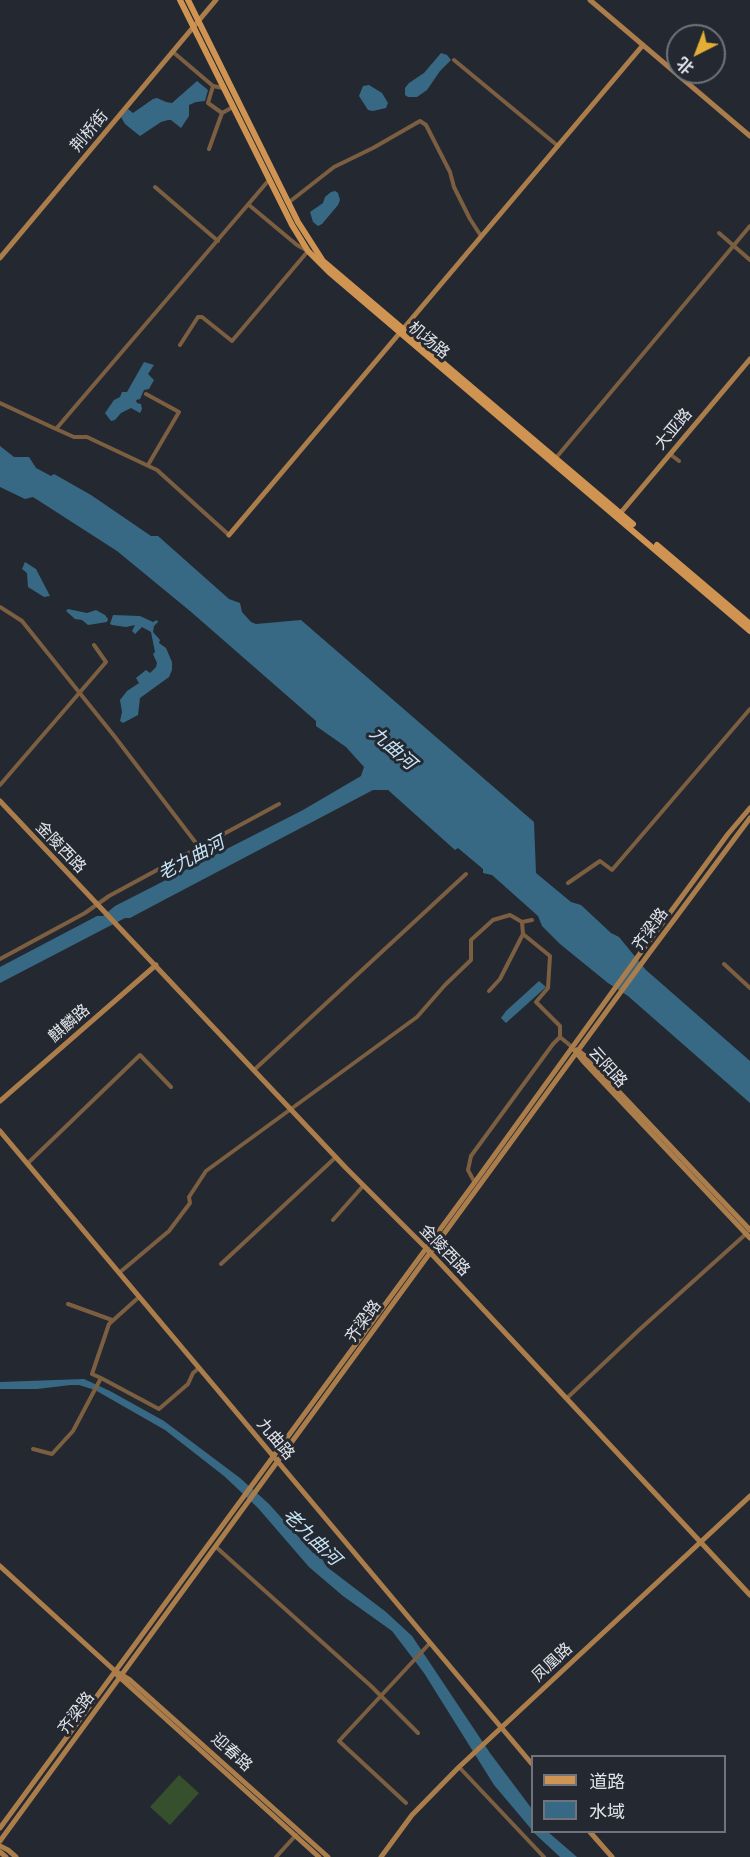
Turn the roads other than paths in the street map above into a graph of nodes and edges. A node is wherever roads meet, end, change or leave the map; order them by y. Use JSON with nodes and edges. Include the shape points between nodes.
{"nodes":[{"id":1,"x":180,"y":0,"type":"edge"},
{"id":2,"x":188,"y":0,"type":"edge"},
{"id":3,"x":216,"y":0,"type":"edge"},
{"id":4,"x":590,"y":0,"type":"edge"},
{"id":5,"x":196,"y":24,"type":"junction"},
{"id":6,"x":643,"y":45,"type":"junction"},
{"id":7,"x":172,"y":52,"type":"junction"},
{"id":8,"x":454,"y":60,"type":"dead end"},
{"id":9,"x":213,"y":86,"type":"junction"},
{"id":10,"x":224,"y":88,"type":"junction"},
{"id":11,"x":233,"y":107,"type":"junction"},
{"id":12,"x":222,"y":113,"type":"junction"},
{"id":13,"x":750,"y":136,"type":"edge"},
{"id":14,"x":558,"y":146,"type":"junction"},
{"id":15,"x":209,"y":149,"type":"dead end"},
{"id":16,"x":269,"y":180,"type":"junction"},
{"id":17,"x":154,"y":187,"type":"dead end"},
{"id":18,"x":288,"y":203,"type":"junction"},
{"id":19,"x":249,"y":205,"type":"junction"},
{"id":20,"x":750,"y":226,"type":"edge"},
{"id":21,"x":718,"y":233,"type":"dead end"},
{"id":22,"x":481,"y":236,"type":"junction"},
{"id":23,"x":218,"y":241,"type":"junction"},
{"id":24,"x":734,"y":246,"type":"junction"},
{"id":25,"x":308,"y":251,"type":"junction"},
{"id":26,"x":0,"y":258,"type":"edge"},
{"id":27,"x":750,"y":260,"type":"edge"},
{"id":28,"x":401,"y":330,"type":"junction"},
{"id":29,"x":180,"y":345,"type":"dead end"},
{"id":30,"x":750,"y":359,"type":"edge"},
{"id":31,"x":146,"y":394,"type":"dead end"},
{"id":32,"x":0,"y":403,"type":"edge"},
{"id":33,"x":56,"y":429,"type":"junction"},
{"id":34,"x":670,"y":454,"type":"junction"},
{"id":35,"x":554,"y":460,"type":"junction"},
{"id":36,"x":679,"y":461,"type":"dead end"},
{"id":37,"x":147,"y":465,"type":"junction"},
{"id":38,"x":619,"y":515,"type":"junction"},
{"id":39,"x":229,"y":535,"type":"joint"},
{"id":40,"x":0,"y":607,"type":"edge"},
{"id":41,"x":750,"y":624,"type":"edge"},
{"id":42,"x":750,"y":631,"type":"edge"},
{"id":43,"x":94,"y":645,"type":"dead end"},
{"id":44,"x":80,"y":692,"type":"junction"},
{"id":45,"x":750,"y":709,"type":"edge"},
{"id":46,"x":0,"y":785,"type":"edge"},
{"id":47,"x":0,"y":801,"type":"edge"},
{"id":48,"x":279,"y":804,"type":"dead end"},
{"id":49,"x":750,"y":808,"type":"edge"},
{"id":50,"x":750,"y":818,"type":"edge"},
{"id":51,"x":199,"y":847,"type":"junction"},
{"id":52,"x":466,"y":874,"type":"dead end"},
{"id":53,"x":568,"y":883,"type":"dead end"},
{"id":54,"x":98,"y":904,"type":"junction"},
{"id":55,"x":532,"y":920,"type":"dead end"},
{"id":56,"x":522,"y":922,"type":"junction"},
{"id":57,"x":523,"y":934,"type":"junction"},
{"id":58,"x":0,"y":959,"type":"edge"},
{"id":59,"x":724,"y":964,"type":"dead end"},
{"id":60,"x":156,"y":965,"type":"junction"},
{"id":61,"x":750,"y":988,"type":"edge"},
{"id":62,"x":489,"y":991,"type":"dead end"},
{"id":63,"x":610,"y":1002,"type":"junction"},
{"id":64,"x":560,"y":1037,"type":"junction"},
{"id":65,"x":572,"y":1047,"type":"junction"},
{"id":66,"x":578,"y":1053,"type":"junction"},
{"id":67,"x":254,"y":1070,"type":"junction"},
{"id":68,"x":171,"y":1087,"type":"dead end"},
{"id":69,"x":0,"y":1101,"type":"edge"},
{"id":70,"x":291,"y":1110,"type":"junction"},
{"id":71,"x":0,"y":1131,"type":"edge"},
{"id":72,"x":336,"y":1157,"type":"junction"},
{"id":73,"x":27,"y":1164,"type":"junction"},
{"id":74,"x":477,"y":1184,"type":"junction"},
{"id":75,"x":363,"y":1186,"type":"junction"},
{"id":76,"x":333,"y":1220,"type":"dead end"},
{"id":77,"x":749,"y":1233,"type":"edge"},
{"id":78,"x":426,"y":1248,"type":"junction"},
{"id":79,"x":431,"y":1253,"type":"junction"},
{"id":80,"x":221,"y":1264,"type":"dead end"},
{"id":81,"x":120,"y":1273,"type":"junction"},
{"id":82,"x":139,"y":1297,"type":"junction"},
{"id":83,"x":68,"y":1304,"type":"dead end"},
{"id":84,"x":112,"y":1320,"type":"junction"},
{"id":85,"x":199,"y":1368,"type":"junction"},
{"id":86,"x":100,"y":1379,"type":"junction"},
{"id":87,"x":566,"y":1399,"type":"junction"},
{"id":88,"x":33,"y":1449,"type":"dead end"},
{"id":89,"x":275,"y":1459,"type":"junction"},
{"id":90,"x":750,"y":1496,"type":"edge"},
{"id":91,"x":245,"y":1499,"type":"junction"},
{"id":92,"x":700,"y":1542,"type":"junction"},
{"id":93,"x":215,"y":1546,"type":"junction"},
{"id":94,"x":0,"y":1566,"type":"edge"},
{"id":95,"x":188,"y":1577,"type":"junction"},
{"id":96,"x":750,"y":1595,"type":"edge"},
{"id":97,"x":430,"y":1643,"type":"junction"},
{"id":98,"x":115,"y":1671,"type":"junction"},
{"id":99,"x":121,"y":1676,"type":"junction"},
{"id":100,"x":380,"y":1697,"type":"junction"},
{"id":101,"x":501,"y":1728,"type":"junction"},
{"id":102,"x":418,"y":1733,"type":"dead end"},
{"id":103,"x":531,"y":1763,"type":"edge"},
{"id":104,"x":459,"y":1767,"type":"junction"},
{"id":105,"x":406,"y":1803,"type":"dead end"},
{"id":106,"x":0,"y":1828,"type":"edge"},
{"id":107,"x":298,"y":1833,"type":"junction"},
{"id":108,"x":591,"y":1833,"type":"edge"},
{"id":109,"x":0,"y":1840,"type":"edge"},
{"id":110,"x":0,"y":1846,"type":"edge"},
{"id":111,"x":0,"y":1852,"type":"edge"},
{"id":112,"x":6,"y":1857,"type":"edge"},
{"id":113,"x":16,"y":1857,"type":"edge"},
{"id":114,"x":276,"y":1857,"type":"edge"},
{"id":115,"x":319,"y":1857,"type":"edge"},
{"id":116,"x":328,"y":1857,"type":"edge"},
{"id":117,"x":381,"y":1857,"type":"edge"},
{"id":118,"x":544,"y":1857,"type":"edge"},
{"id":119,"x":612,"y":1857,"type":"edge"}],
"edges":[{"from":1,"to":5,"type":"main road","name":"机场路"},
{"from":2,"to":5,"type":"main road","name":"机场路"},
{"from":3,"to":5,"type":"main road","name":"荆桥街"},
{"from":4,"to":6,"type":"main road"},
{"from":5,"to":7,"type":"main road","name":"荆桥街"},
{"from":5,"to":10,"type":"main road","name":"机场路"},
{"from":5,"to":18,"type":"main road","name":"机场路"},
{"from":6,"to":13,"type":"main road"},
{"from":6,"to":14,"type":"main road"},
{"from":7,"to":9,"type":"street"},
{"from":7,"to":26,"type":"main road","name":"荆桥街"},
{"from":8,"to":14,"type":"street"},
{"from":9,"to":10,"type":"street"},
{"from":9,"to":12,"type":"street","via":[[208,103]]},
{"from":10,"to":11,"type":"main road","name":"机场路"},
{"from":11,"to":12,"type":"street"},
{"from":11,"to":16,"type":"main road","name":"机场路"},
{"from":12,"to":15,"type":"street"},
{"from":14,"to":22,"type":"main road"},
{"from":16,"to":19,"type":"street"},
{"from":16,"to":25,"type":"main road","name":"机场路"},
{"from":17,"to":23,"type":"street"},
{"from":18,"to":22,"type":"street","via":[[334,166],[420,121],[426,124]]},
{"from":18,"to":28,"type":"main road","name":"机场路","via":[[323,261]]},
{"from":19,"to":23,"type":"street"},
{"from":19,"to":25,"type":"street"},
{"from":20,"to":24,"type":"street"},
{"from":21,"to":24,"type":"street"},
{"from":22,"to":28,"type":"main road"},
{"from":23,"to":33,"type":"street"},
{"from":24,"to":27,"type":"street"},
{"from":24,"to":35,"type":"street"},
{"from":25,"to":28,"type":"main road","name":"机场路"},
{"from":25,"to":29,"type":"street","via":[[232,341],[198,317]]},
{"from":28,"to":35,"type":"main road","name":"机场路"},
{"from":28,"to":39,"type":"main road"},
{"from":30,"to":34,"type":"main road","name":"大亚路"},
{"from":31,"to":37,"type":"street","via":[[179,412]]},
{"from":32,"to":33,"type":"street"},
{"from":33,"to":37,"type":"street","via":[[87,437]]},
{"from":34,"to":36,"type":"street"},
{"from":34,"to":38,"type":"main road","name":"大亚路"},
{"from":35,"to":38,"type":"main road","name":"机场路"},
{"from":37,"to":39,"type":"street","via":[[158,470]]},
{"from":38,"to":41,"type":"main road","name":"机场路"},
{"from":38,"to":42,"type":"main road","name":"机场路"},
{"from":40,"to":44,"type":"street","via":[[22,621]]},
{"from":43,"to":44,"type":"street","via":[[106,662]]},
{"from":44,"to":46,"type":"street"},
{"from":44,"to":51,"type":"street"},
{"from":45,"to":53,"type":"street","via":[[612,870],[600,861]]},
{"from":47,"to":54,"type":"main road","name":"金陵西路"},
{"from":48,"to":51,"type":"street"},
{"from":49,"to":63,"type":"main road","name":"齐梁路","via":[[644,948]]},
{"from":50,"to":63,"type":"main road","name":"齐梁路"},
{"from":51,"to":54,"type":"street"},
{"from":52,"to":67,"type":"street"},
{"from":54,"to":58,"type":"street"},
{"from":54,"to":60,"type":"main road","name":"金陵西路"},
{"from":55,"to":56,"type":"street"},
{"from":56,"to":57,"type":"street"},
{"from":56,"to":70,"type":"street","via":[[510,915],[493,920],[471,940],[471,960],[417,1017]]},
{"from":57,"to":62,"type":"street","via":[[500,979]]},
{"from":57,"to":64,"type":"street","via":[[550,957],[548,988],[536,1002],[560,1026]]},
{"from":59,"to":61,"type":"street"},
{"from":60,"to":67,"type":"main road","name":"金陵西路"},
{"from":60,"to":69,"type":"main road","name":"麒麟路"},
{"from":63,"to":65,"type":"main road","name":"齐梁路"},
{"from":63,"to":66,"type":"main road","name":"齐梁路"},
{"from":64,"to":65,"type":"street"},
{"from":64,"to":74,"type":"street","via":[[471,1156],[468,1170]]},
{"from":65,"to":66,"type":"main road","name":"云阳路"},
{"from":65,"to":74,"type":"main road","name":"齐梁路"},
{"from":66,"to":74,"type":"main road","name":"齐梁路"},
{"from":66,"to":77,"type":"main road","name":"云阳路","via":[[585,1056]]},
{"from":67,"to":70,"type":"main road","name":"金陵西路"},
{"from":68,"to":73,"type":"street","via":[[140,1055]]},
{"from":70,"to":72,"type":"main road","name":"金陵西路"},
{"from":70,"to":81,"type":"street","via":[[206,1171],[170,1231]]},
{"from":71,"to":73,"type":"main road","name":"九曲路"},
{"from":72,"to":75,"type":"main road","name":"金陵西路"},
{"from":72,"to":80,"type":"street"},
{"from":73,"to":81,"type":"main road","name":"九曲路"},
{"from":74,"to":78,"type":"main road","name":"齐梁路"},
{"from":74,"to":79,"type":"main road","name":"齐梁路"},
{"from":75,"to":76,"type":"street"},
{"from":75,"to":78,"type":"main road","name":"金陵西路"},
{"from":77,"to":87,"type":"street"},
{"from":78,"to":79,"type":"main road","name":"金陵西路"},
{"from":78,"to":89,"type":"main road","name":"齐梁路"},
{"from":79,"to":87,"type":"main road","name":"金陵西路"},
{"from":79,"to":89,"type":"main road","name":"齐梁路"},
{"from":81,"to":82,"type":"main road","name":"九曲路"},
{"from":82,"to":84,"type":"street"},
{"from":82,"to":85,"type":"main road","name":"九曲路"},
{"from":83,"to":84,"type":"street"},
{"from":84,"to":86,"type":"street","via":[[93,1366],[92,1374]]},
{"from":85,"to":86,"type":"street","via":[[188,1384],[159,1409]]},
{"from":85,"to":89,"type":"main road","name":"九曲路"},
{"from":86,"to":88,"type":"street","via":[[73,1431],[52,1454]]},
{"from":87,"to":92,"type":"main road","name":"金陵西路"},
{"from":89,"to":91,"type":"main road","name":"齐梁路"},
{"from":89,"to":97,"type":"main road","name":"九曲路"},
{"from":90,"to":92,"type":"main road","name":"凤凰路"},
{"from":91,"to":93,"type":"main road","name":"齐梁路"},
{"from":91,"to":95,"type":"main road","name":"齐梁路"},
{"from":92,"to":96,"type":"main road","name":"金陵西路"},
{"from":92,"to":101,"type":"main road","name":"凤凰路"},
{"from":93,"to":95,"type":"main road","name":"齐梁路"},
{"from":93,"to":100,"type":"street"},
{"from":94,"to":98,"type":"main road","name":"迎春路"},
{"from":95,"to":98,"type":"main road","name":"齐梁路"},
{"from":95,"to":99,"type":"main road","name":"齐梁路"},
{"from":97,"to":100,"type":"street"},
{"from":97,"to":101,"type":"main road","name":"九曲路"},
{"from":98,"to":99,"type":"main road","name":"迎春路"},
{"from":98,"to":106,"type":"main road","name":"齐梁路"},
{"from":99,"to":107,"type":"main road","name":"迎春路"},
{"from":99,"to":109,"type":"main road","name":"齐梁路"},
{"from":100,"to":102,"type":"street"},
{"from":100,"to":105,"type":"street","via":[[339,1741]]},
{"from":101,"to":103,"type":"main road","name":"九曲路"},
{"from":101,"to":104,"type":"main road","name":"凤凰路"},
{"from":104,"to":117,"type":"main road","name":"凤凰路","via":[[412,1815]]},
{"from":104,"to":118,"type":"street"},
{"from":107,"to":114,"type":"street"},
{"from":107,"to":115,"type":"main road","name":"迎春路"},
{"from":107,"to":116,"type":"main road","name":"迎春路"},
{"from":108,"to":119,"type":"main road"},
{"from":110,"to":113,"type":"main road"},
{"from":111,"to":112,"type":"main road"}]}
